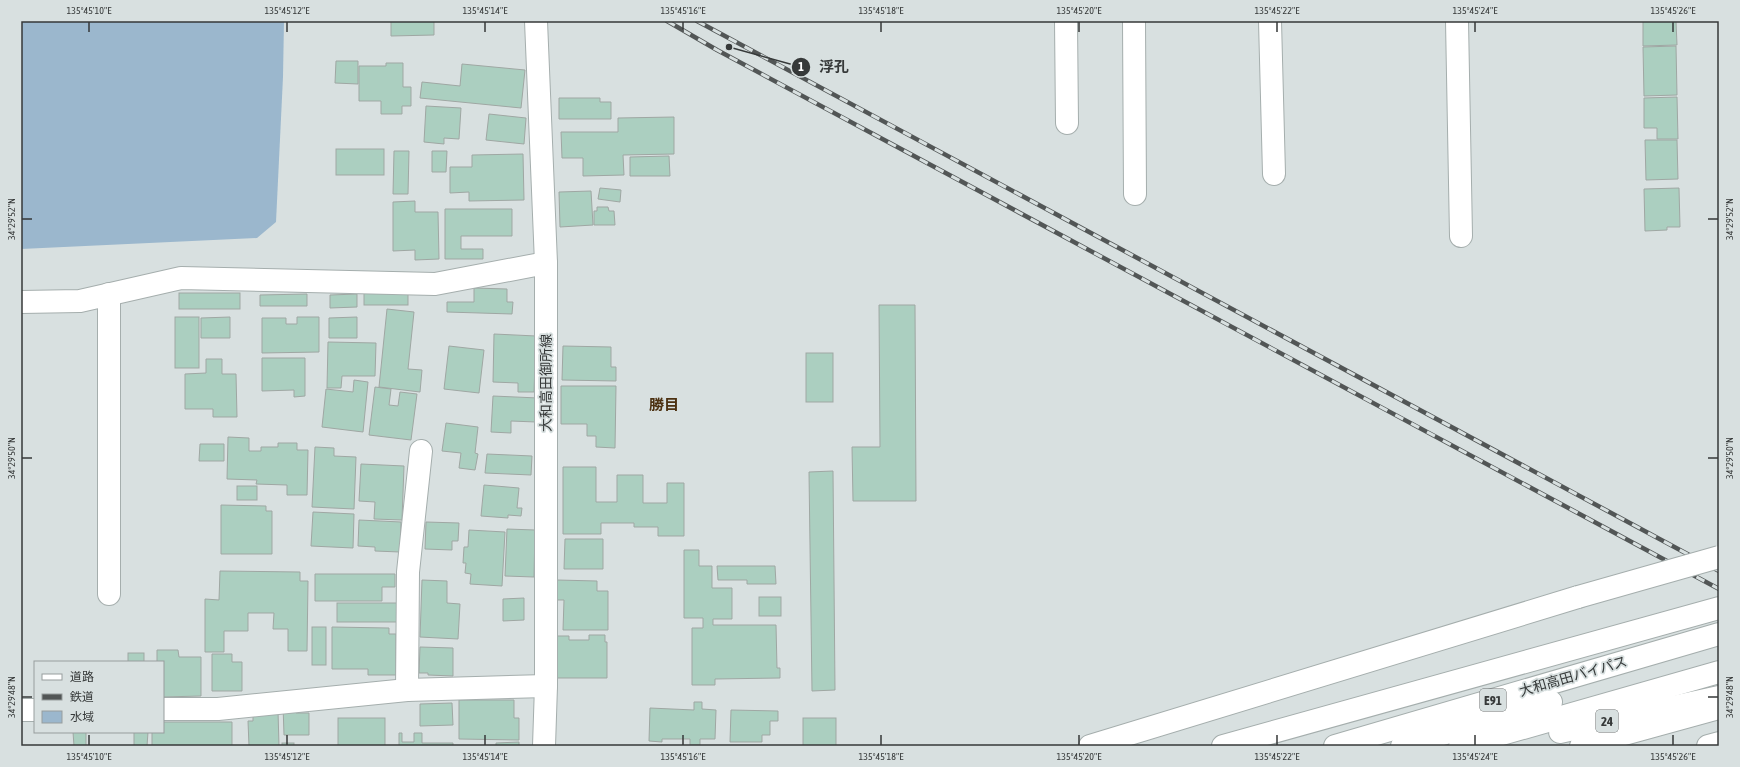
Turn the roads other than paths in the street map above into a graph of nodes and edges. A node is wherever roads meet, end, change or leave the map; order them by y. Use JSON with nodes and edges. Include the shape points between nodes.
{"nodes":[{"id":1,"x":536,"y":21,"type":"edge"},
{"id":2,"x":1066,"y":21,"type":"edge"},
{"id":3,"x":1134,"y":21,"type":"edge"},
{"id":4,"x":1270,"y":21,"type":"edge"},
{"id":5,"x":1457,"y":21,"type":"edge"},
{"id":6,"x":1067,"y":123,"type":"dead end"},
{"id":7,"x":1274,"y":174,"type":"dead end"},
{"id":8,"x":1134,"y":194,"type":"dead end"},
{"id":9,"x":1461,"y":236,"type":"dead end"},
{"id":10,"x":546,"y":263,"type":"junction"},
{"id":11,"x":109,"y":294,"type":"junction"},
{"id":12,"x":21,"y":302,"type":"edge"},
{"id":13,"x":421,"y":451,"type":"dead end"},
{"id":14,"x":1719,"y":557,"type":"edge"},
{"id":15,"x":110,"y":594,"type":"dead end"},
{"id":16,"x":1719,"y":608,"type":"edge"},
{"id":17,"x":1719,"y":624,"type":"edge"},
{"id":18,"x":1719,"y":634,"type":"edge"},
{"id":19,"x":1651,"y":653,"type":"junction"},
{"id":20,"x":1719,"y":672,"type":"edge"},
{"id":21,"x":546,"y":686,"type":"junction"},
{"id":22,"x":407,"y":690,"type":"junction"},
{"id":23,"x":1719,"y":697,"type":"edge"},
{"id":24,"x":1551,"y":702,"type":"dead end"},
{"id":25,"x":1719,"y":708,"type":"edge"},
{"id":26,"x":21,"y":710,"type":"edge"},
{"id":27,"x":34,"y":710,"type":"edge"},
{"id":28,"x":164,"y":710,"type":"edge"},
{"id":29,"x":1719,"y":743,"type":"edge"},
{"id":30,"x":544,"y":746,"type":"edge"},
{"id":31,"x":1090,"y":746,"type":"edge"},
{"id":32,"x":1223,"y":746,"type":"edge"},
{"id":33,"x":1335,"y":746,"type":"edge"},
{"id":34,"x":1402,"y":746,"type":"edge"},
{"id":35,"x":1460,"y":746,"type":"edge"},
{"id":36,"x":1494,"y":746,"type":"edge"},
{"id":37,"x":1581,"y":746,"type":"edge"},
{"id":38,"x":1708,"y":746,"type":"edge"}],
"edges":[{"from":1,"to":10,"type":"main road","name":"大和高田御所線"},
{"from":2,"to":6,"type":"main road"},
{"from":3,"to":8,"type":"main road"},
{"from":4,"to":7,"type":"main road"},
{"from":5,"to":9,"type":"main road"},
{"from":10,"to":11,"type":"main road","via":[[435,284],[181,278]]},
{"from":10,"to":21,"type":"main road","name":"大和高田御所線"},
{"from":11,"to":12,"type":"main road","via":[[80,301]]},
{"from":11,"to":15,"type":"main road"},
{"from":13,"to":22,"type":"main road","via":[[408,572]]},
{"from":14,"to":31,"type":"main road","bridge":true,"via":[[1578,597]]},
{"from":16,"to":32,"type":"main road"},
{"from":17,"to":19,"type":"main road"},
{"from":18,"to":19,"type":"main road","name":"大和高田バイパス","number":"E91"},
{"from":19,"to":33,"type":"main road","name":"大和高田バイパス","number":"E91"},
{"from":20,"to":35,"type":"main road"},
{"from":21,"to":22,"type":"main road"},
{"from":21,"to":30,"type":"main road","name":"大和高田御所線"},
{"from":22,"to":28,"type":"main road","via":[[218,709]]},
{"from":23,"to":36,"type":"main road","number":"24"},
{"from":24,"to":34,"type":"main road"},
{"from":25,"to":37,"type":"main road"},
{"from":26,"to":27,"type":"main road"},
{"from":29,"to":38,"type":"main road"}]}
